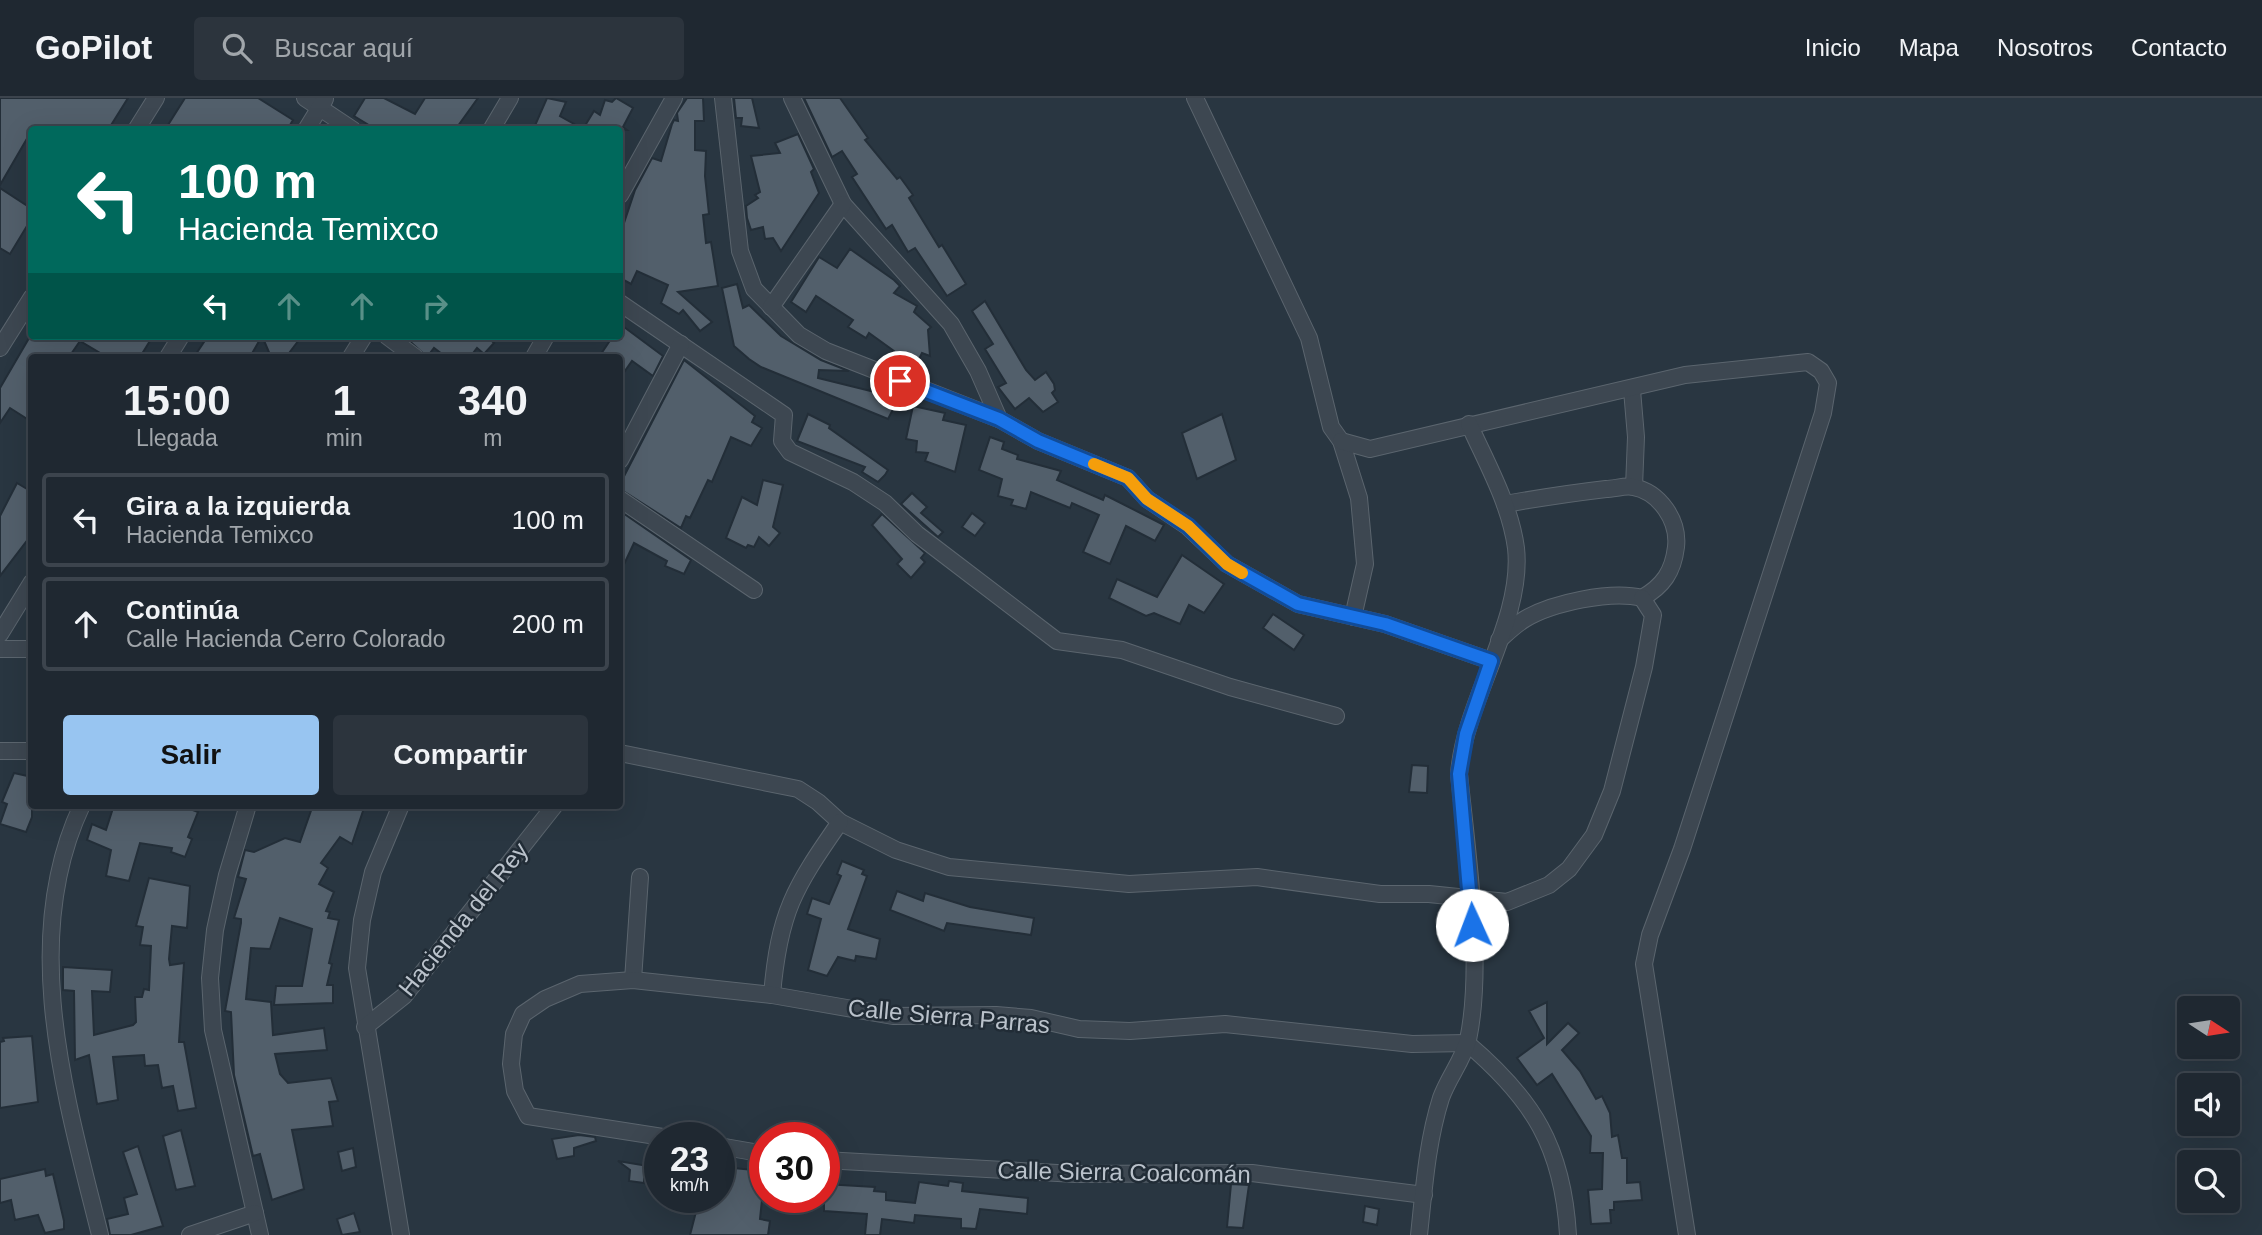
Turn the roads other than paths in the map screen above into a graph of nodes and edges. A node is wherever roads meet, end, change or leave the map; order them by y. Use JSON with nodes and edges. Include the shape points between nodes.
{"nodes":[{"id":1,"x":156,"y":98,"type":"edge"},
{"id":2,"x":305,"y":98,"type":"edge"},
{"id":3,"x":510,"y":98,"type":"edge"},
{"id":4,"x":674,"y":98,"type":"edge"},
{"id":5,"x":723,"y":98,"type":"edge"},
{"id":6,"x":792,"y":98,"type":"edge"},
{"id":7,"x":1195,"y":98,"type":"edge"},
{"id":8,"x":323,"y":102,"type":"edge"},
{"id":9,"x":138,"y":126,"type":"edge"},
{"id":10,"x":308,"y":126,"type":"edge"},
{"id":11,"x":349,"y":126,"type":"edge"},
{"id":12,"x":493,"y":126,"type":"edge"},
{"id":13,"x":623,"y":190,"type":"edge"},
{"id":14,"x":843,"y":204,"type":"junction"},
{"id":15,"x":28,"y":304,"type":"edge"},
{"id":16,"x":623,"y":305,"type":"edge"},
{"id":17,"x":771,"y":307,"type":"junction"},
{"id":18,"x":392,"y":340,"type":"edge"},
{"id":19,"x":681,"y":344,"type":"junction"},
{"id":20,"x":0,"y":348,"type":"edge"},
{"id":21,"x":411,"y":354,"type":"edge"},
{"id":22,"x":1632,"y":390,"type":"junction"},
{"id":23,"x":999,"y":419,"type":"junction"},
{"id":24,"x":1469,"y":424,"type":"junction"},
{"id":25,"x":1341,"y":441,"type":"junction"},
{"id":26,"x":623,"y":454,"type":"edge"},
{"id":27,"x":1634,"y":487,"type":"junction"},
{"id":28,"x":623,"y":501,"type":"edge"},
{"id":29,"x":1505,"y":504,"type":"junction"},
{"id":30,"x":28,"y":588,"type":"edge"},
{"id":31,"x":754,"y":590,"type":"dead end"},
{"id":32,"x":1642,"y":598,"type":"junction"},
{"id":33,"x":1353,"y":617,"type":"junction"},
{"id":34,"x":0,"y":634,"type":"edge"},
{"id":35,"x":1499,"y":640,"type":"junction"},
{"id":36,"x":0,"y":649,"type":"edge"},
{"id":37,"x":28,"y":649,"type":"edge"},
{"id":38,"x":1491,"y":661,"type":"junction"},
{"id":39,"x":1336,"y":716,"type":"dead end"},
{"id":40,"x":0,"y":751,"type":"edge"},
{"id":41,"x":28,"y":751,"type":"edge"},
{"id":42,"x":628,"y":754,"type":"edge"},
{"id":43,"x":81,"y":809,"type":"edge"},
{"id":44,"x":247,"y":809,"type":"edge"},
{"id":45,"x":399,"y":809,"type":"edge"},
{"id":46,"x":552,"y":809,"type":"edge"},
{"id":47,"x":840,"y":822,"type":"junction"},
{"id":48,"x":640,"y":877,"type":"dead end"},
{"id":49,"x":1471,"y":898,"type":"junction"},
{"id":50,"x":633,"y":980,"type":"junction"},
{"id":51,"x":772,"y":995,"type":"junction"},
{"id":52,"x":365,"y":1027,"type":"junction"},
{"id":53,"x":1467,"y":1043,"type":"junction"},
{"id":54,"x":644,"y":1134,"type":"edge"},
{"id":55,"x":840,"y":1161,"type":"edge"},
{"id":56,"x":1424,"y":1195,"type":"junction"},
{"id":57,"x":255,"y":1213,"type":"junction"},
{"id":58,"x":100,"y":1235,"type":"edge"},
{"id":59,"x":190,"y":1235,"type":"edge"},
{"id":60,"x":260,"y":1235,"type":"edge"},
{"id":61,"x":401,"y":1235,"type":"edge"},
{"id":62,"x":1419,"y":1235,"type":"edge"},
{"id":63,"x":1567,"y":1235,"type":"edge"},
{"id":64,"x":1688,"y":1235,"type":"edge"}],
"edges":[{"from":1,"to":9,"type":"street"},
{"from":2,"to":8,"type":"street"},
{"from":3,"to":12,"type":"street"},
{"from":4,"to":13,"type":"street"},
{"from":5,"to":17,"type":"street","via":[[740,250],[754,289]]},
{"from":6,"to":14,"type":"street"},
{"from":7,"to":25,"type":"street","via":[[1309,338],[1331,427]]},
{"from":8,"to":10,"type":"street"},
{"from":8,"to":11,"type":"street"},
{"from":14,"to":17,"type":"street"},
{"from":14,"to":23,"type":"street","via":[[951,324]]},
{"from":15,"to":20,"type":"street"},
{"from":16,"to":19,"type":"street"},
{"from":17,"to":23,"type":"street","via":[[799,335],[826,351]]},
{"from":18,"to":21,"type":"street"},
{"from":19,"to":26,"type":"street"},
{"from":19,"to":39,"type":"street","via":[[784,415],[782,441],[790,452],[885,503],[917,534],[1057,641],[1122,650],[1230,687]]},
{"from":22,"to":24,"type":"street"},
{"from":22,"to":27,"type":"street"},
{"from":22,"to":64,"type":"street","via":[[1685,375],[1808,362],[1828,383],[1823,413],[1644,964]]},
{"from":23,"to":33,"type":"street","via":[[1038,441],[1128,478],[1227,564],[1260,584],[1298,604]]},
{"from":24,"to":25,"type":"street","via":[[1370,450]]},
{"from":24,"to":29,"type":"street"},
{"from":25,"to":33,"type":"street","via":[[1359,498],[1365,564]]},
{"from":27,"to":29,"type":"street"},
{"from":27,"to":32,"type":"street","via":[[1661,503],[1678,536],[1667,578]]},
{"from":28,"to":31,"type":"street"},
{"from":29,"to":35,"type":"street","via":[[1516,550],[1515,580]]},
{"from":30,"to":34,"type":"street"},
{"from":32,"to":35,"type":"street","via":[[1609,596],[1552,606]]},
{"from":32,"to":49,"type":"street","via":[[1653,615],[1644,667],[1612,791],[1594,835],[1569,869],[1549,885],[1507,902]]},
{"from":33,"to":38,"type":"street"},
{"from":35,"to":38,"type":"street"},
{"from":36,"to":37,"type":"street"},
{"from":38,"to":49,"type":"street","via":[[1460,754]]},
{"from":40,"to":41,"type":"street"},
{"from":42,"to":47,"type":"street","via":[[797,789]]},
{"from":43,"to":58,"type":"street","via":[[59,876],[51,936],[52,983],[59,1059]]},
{"from":44,"to":57,"type":"street","via":[[227,875],[209,978],[213,1030]]},
{"from":45,"to":52,"type":"street","name":"Hacienda del Rey","via":[[373,873],[362,920],[357,968]]},
{"from":46,"to":52,"type":"street","name":"Hacienda del Rey","via":[[412,986]]},
{"from":47,"to":49,"type":"street","via":[[896,850],[949,867],[1129,884],[1257,877],[1380,894]]},
{"from":47,"to":51,"type":"street","via":[[801,877],[784,914]]},
{"from":48,"to":50,"type":"street"},
{"from":49,"to":53,"type":"street","via":[[1473,981]]},
{"from":50,"to":51,"type":"street","name":"Calle Sierra Parras"},
{"from":50,"to":54,"type":"street","name":"Calle Sierra Parras","via":[[580,984],[523,1014],[514,1034],[511,1064],[515,1091],[528,1116]]},
{"from":51,"to":53,"type":"street","name":"Calle Sierra Parras","via":[[893,1016],[996,1015],[1079,1029],[1130,1031],[1225,1024],[1385,1041]]},
{"from":52,"to":61,"type":"street","name":"Hacienda del Rey"},
{"from":53,"to":56,"type":"street","via":[[1442,1097]]},
{"from":53,"to":63,"type":"street","via":[[1534,1111],[1563,1187]]},
{"from":55,"to":56,"type":"street","name":"Calle Sierra Coalcomán","via":[[1076,1174],[1252,1173]]},
{"from":56,"to":62,"type":"street"},
{"from":57,"to":59,"type":"street"},
{"from":57,"to":60,"type":"street"}]}
